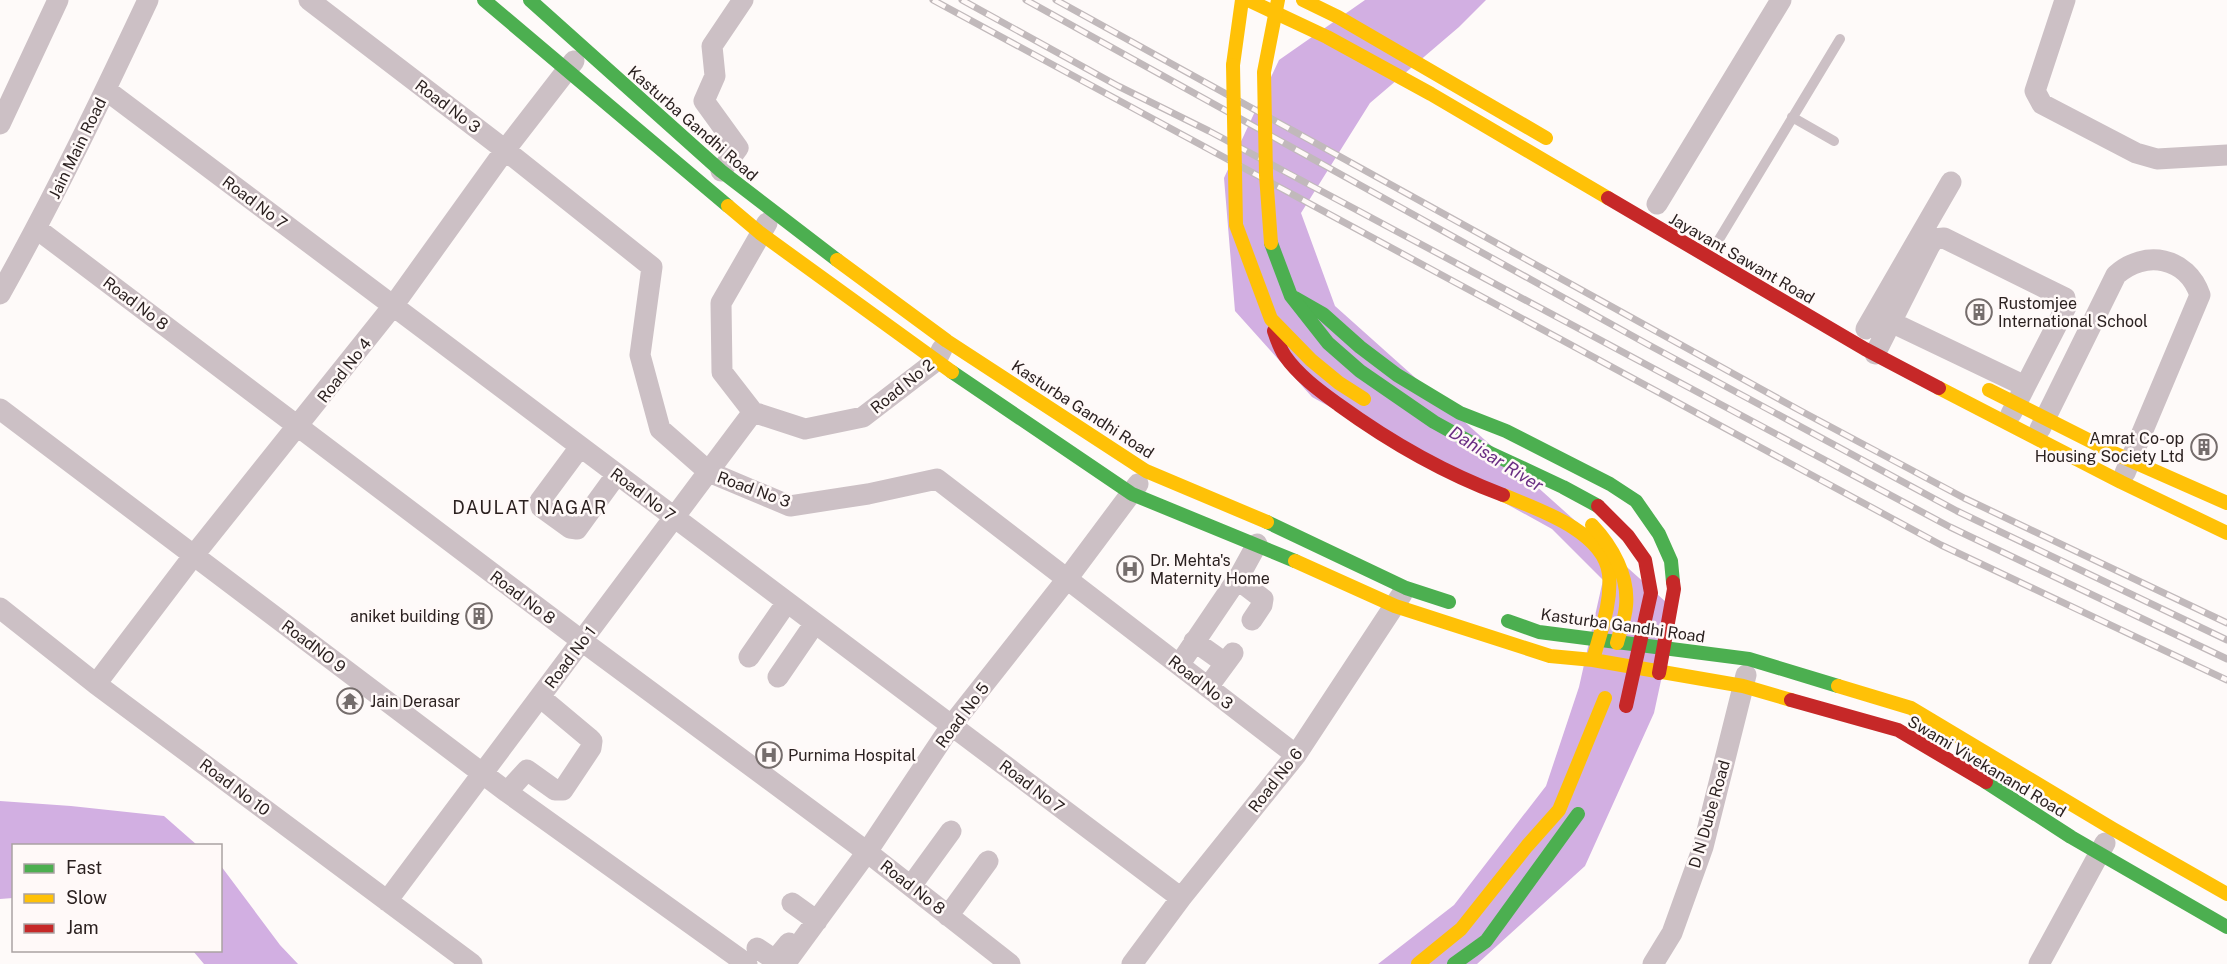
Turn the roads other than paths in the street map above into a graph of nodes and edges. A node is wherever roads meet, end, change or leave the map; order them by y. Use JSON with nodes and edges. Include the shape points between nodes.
{"nodes":[{"id":1,"x":58,"y":0,"type":"edge"},
{"id":2,"x":147,"y":0,"type":"edge"},
{"id":3,"x":309,"y":0,"type":"edge"},
{"id":4,"x":484,"y":0,"type":"edge"},
{"id":5,"x":530,"y":0,"type":"edge"},
{"id":6,"x":743,"y":0,"type":"edge"},
{"id":7,"x":1242,"y":0,"type":"edge"},
{"id":8,"x":1248,"y":0,"type":"edge"},
{"id":9,"x":1278,"y":0,"type":"edge"},
{"id":10,"x":1304,"y":0,"type":"edge"},
{"id":11,"x":1781,"y":0,"type":"edge"},
{"id":12,"x":2065,"y":0,"type":"edge"},
{"id":13,"x":1840,"y":39,"type":"dead end"},
{"id":14,"x":583,"y":49,"type":"junction"},
{"id":15,"x":567,"y":70,"type":"junction"},
{"id":16,"x":106,"y":90,"type":"junction"},
{"id":17,"x":1792,"y":117,"type":"junction"},
{"id":18,"x":0,"y":124,"type":"edge"},
{"id":19,"x":1834,"y":141,"type":"dead end"},
{"id":20,"x":1557,"y":144,"type":"dead end"},
{"id":21,"x":506,"y":150,"type":"junction"},
{"id":22,"x":2227,"y":155,"type":"edge"},
{"id":23,"x":721,"y":171,"type":"junction"},
{"id":24,"x":1951,"y":182,"type":"dead end"},
{"id":25,"x":1657,"y":204,"type":"dead end"},
{"id":26,"x":774,"y":213,"type":"junction"},
{"id":27,"x":37,"y":229,"type":"junction"},
{"id":28,"x":760,"y":233,"type":"junction"},
{"id":29,"x":1717,"y":241,"type":"dead end"},
{"id":30,"x":0,"y":294,"type":"edge"},
{"id":31,"x":1291,"y":296,"type":"junction"},
{"id":32,"x":393,"y":306,"type":"junction"},
{"id":33,"x":1271,"y":319,"type":"junction"},
{"id":34,"x":1877,"y":334,"type":"junction"},
{"id":35,"x":947,"y":341,"type":"junction"},
{"id":36,"x":936,"y":361,"type":"junction"},
{"id":37,"x":1975,"y":383,"type":"dead end"},
{"id":38,"x":2016,"y":404,"type":"junction"},
{"id":39,"x":1374,"y":405,"type":"dead end"},
{"id":40,"x":0,"y":409,"type":"edge"},
{"id":41,"x":753,"y":412,"type":"junction"},
{"id":42,"x":2044,"y":418,"type":"junction"},
{"id":43,"x":298,"y":427,"type":"junction"},
{"id":44,"x":2036,"y":437,"type":"junction"},
{"id":45,"x":578,"y":450,"type":"junction"},
{"id":46,"x":2130,"y":461,"type":"junction"},
{"id":47,"x":1146,"y":471,"type":"junction"},
{"id":48,"x":709,"y":472,"type":"junction"},
{"id":49,"x":614,"y":478,"type":"junction"},
{"id":50,"x":2121,"y":482,"type":"junction"},
{"id":51,"x":1132,"y":494,"type":"junction"},
{"id":52,"x":2227,"y":503,"type":"edge"},
{"id":53,"x":675,"y":517,"type":"junction"},
{"id":54,"x":1584,"y":518,"type":"dead end"},
{"id":55,"x":1288,"y":531,"type":"junction"},
{"id":56,"x":2227,"y":533,"type":"edge"},
{"id":57,"x":1266,"y":548,"type":"junction"},
{"id":58,"x":194,"y":555,"type":"junction"},
{"id":59,"x":1067,"y":579,"type":"junction"},
{"id":60,"x":1237,"y":579,"type":"junction"},
{"id":61,"x":1406,"y":588,"type":"junction"},
{"id":62,"x":784,"y":605,"type":"junction"},
{"id":63,"x":1395,"y":606,"type":"junction"},
{"id":64,"x":1462,"y":606,"type":"dead end"},
{"id":65,"x":0,"y":608,"type":"edge"},
{"id":66,"x":1495,"y":617,"type":"dead end"},
{"id":67,"x":1252,"y":620,"type":"dead end"},
{"id":68,"x":813,"y":626,"type":"junction"},
{"id":69,"x":1598,"y":639,"type":"junction"},
{"id":70,"x":582,"y":641,"type":"junction"},
{"id":71,"x":1194,"y":641,"type":"junction"},
{"id":72,"x":1664,"y":647,"type":"junction"},
{"id":73,"x":1716,"y":654,"type":"joint"},
{"id":74,"x":749,"y":657,"type":"dead end"},
{"id":75,"x":1749,"y":659,"type":"junction"},
{"id":76,"x":1593,"y":660,"type":"junction"},
{"id":77,"x":1179,"y":664,"type":"junction"},
{"id":78,"x":1659,"y":673,"type":"junction"},
{"id":79,"x":778,"y":677,"type":"dead end"},
{"id":80,"x":96,"y":684,"type":"junction"},
{"id":81,"x":1743,"y":686,"type":"junction"},
{"id":82,"x":1208,"y":687,"type":"junction"},
{"id":83,"x":540,"y":697,"type":"junction"},
{"id":84,"x":1622,"y":715,"type":"dead end"},
{"id":85,"x":951,"y":726,"type":"junction"},
{"id":86,"x":1296,"y":755,"type":"junction"},
{"id":87,"x":483,"y":773,"type":"junction"},
{"id":88,"x":507,"y":792,"type":"junction"},
{"id":89,"x":1585,"y":800,"type":"dead end"},
{"id":90,"x":2113,"y":829,"type":"junction"},
{"id":91,"x":951,"y":831,"type":"dead end"},
{"id":92,"x":867,"y":852,"type":"junction"},
{"id":93,"x":2100,"y":853,"type":"junction"},
{"id":94,"x":988,"y":861,"type":"dead end"},
{"id":95,"x":915,"y":881,"type":"junction"},
{"id":96,"x":2227,"y":894,"type":"edge"},
{"id":97,"x":1180,"y":898,"type":"junction"},
{"id":98,"x":387,"y":901,"type":"junction"},
{"id":99,"x":792,"y":903,"type":"dead end"},
{"id":100,"x":953,"y":910,"type":"junction"},
{"id":101,"x":2227,"y":927,"type":"edge"},
{"id":102,"x":780,"y":946,"type":"edge"},
{"id":103,"x":472,"y":964,"type":"edge"},
{"id":104,"x":1010,"y":964,"type":"edge"},
{"id":105,"x":1132,"y":964,"type":"edge"},
{"id":106,"x":1418,"y":964,"type":"edge"},
{"id":107,"x":1454,"y":964,"type":"edge"},
{"id":108,"x":1653,"y":964,"type":"edge"},
{"id":109,"x":2039,"y":964,"type":"edge"}],
"edges":[{"from":1,"to":18,"type":"street"},
{"from":2,"to":16,"type":"street","name":"Jain Main Road"},
{"from":3,"to":21,"type":"street","name":"Road No 3"},
{"from":4,"to":15,"type":"main road"},
{"from":5,"to":14,"type":"main road","name":"Kasturba Gandhi Road"},
{"from":6,"to":23,"type":"street","via":[[712,46],[716,76],[704,100],[738,148]]},
{"from":7,"to":33,"type":"main road","bridge":true,"via":[[1233,64],[1236,225]]},
{"from":8,"to":34,"type":"main road","name":"Jayavant Sawant Road","via":[[1327,37]]},
{"from":9,"to":31,"type":"main road","bridge":true,"via":[[1264,72],[1266,175],[1270,244]]},
{"from":10,"to":20,"type":"main road"},
{"from":11,"to":25,"type":"street"},
{"from":12,"to":22,"type":"street","via":[[2035,91],[2042,104],[2136,153],[2157,159]]},
{"from":13,"to":17,"type":"lane"},
{"from":14,"to":15,"type":"street","name":"Road No 4"},
{"from":14,"to":23,"type":"main road","name":"Kasturba Gandhi Road"},
{"from":15,"to":21,"type":"street","name":"Road No 4"},
{"from":15,"to":28,"type":"main road"},
{"from":16,"to":27,"type":"street","name":"Jain Main Road"},
{"from":16,"to":32,"type":"street","name":"Road No 7"},
{"from":17,"to":19,"type":"lane"},
{"from":17,"to":29,"type":"lane"},
{"from":21,"to":32,"type":"street","name":"Road No 4"},
{"from":21,"to":48,"type":"street","name":"Road No 3","via":[[652,267],[640,355],[660,429]]},
{"from":23,"to":26,"type":"main road","name":"Kasturba Gandhi Road"},
{"from":24,"to":34,"type":"street"},
{"from":26,"to":28,"type":"street"},
{"from":26,"to":35,"type":"main road","name":"Kasturba Gandhi Road"},
{"from":27,"to":30,"type":"street","name":"Jain Main Road"},
{"from":27,"to":43,"type":"street","name":"Road No 8"},
{"from":28,"to":36,"type":"main road"},
{"from":28,"to":41,"type":"street","via":[[721,303],[722,372]]},
{"from":31,"to":72,"type":"main road","via":[[1323,314],[1397,375],[1460,413],[1506,431],[1636,501],[1659,534],[1671,561],[1674,589]]},
{"from":31,"to":84,"type":"main road","bridge":true,"via":[[1328,343],[1395,397],[1490,453],[1598,506],[1628,536],[1645,560],[1650,593]]},
{"from":32,"to":43,"type":"street","name":"Road No 4"},
{"from":32,"to":45,"type":"street","name":"Road No 7"},
{"from":33,"to":39,"type":"main road","bridge":true,"via":[[1311,360]]},
{"from":33,"to":69,"type":"main road","via":[[1285,356],[1316,389],[1371,427],[1468,482],[1517,500],[1587,537],[1605,562],[1610,578]]},
{"from":34,"to":38,"type":"street"},
{"from":34,"to":38,"type":"main road","name":"Jayavant Sawant Road"},
{"from":34,"to":38,"type":"street","via":[[1934,239],[1944,238],[2065,298],[2066,307]]},
{"from":35,"to":36,"type":"street","name":"Road No 2"},
{"from":35,"to":47,"type":"main road","name":"Kasturba Gandhi Road"},
{"from":36,"to":41,"type":"street","name":"Road No 2","via":[[863,417],[805,429]]},
{"from":36,"to":51,"type":"main road"},
{"from":37,"to":38,"type":"main road","name":"Jayavant Sawant Road"},
{"from":38,"to":42,"type":"main road","name":"Jayavant Sawant Road"},
{"from":38,"to":44,"type":"main road","name":"Jayavant Sawant Road"},
{"from":40,"to":58,"type":"street","name":"RoadNO 9"},
{"from":41,"to":48,"type":"street","name":"Road No 1"},
{"from":42,"to":44,"type":"street"},
{"from":42,"to":46,"type":"main road","name":"Jayavant Sawant Road"},
{"from":42,"to":46,"type":"street","via":[[2116,275],[2139,261],[2154,259],[2178,267],[2197,284],[2200,295]]},
{"from":43,"to":58,"type":"street","name":"Road No 4"},
{"from":43,"to":70,"type":"street","name":"Road No 8"},
{"from":44,"to":50,"type":"main road","name":"Jayavant Sawant Road"},
{"from":45,"to":49,"type":"street","name":"Road No 7"},
{"from":45,"to":49,"type":"street","via":[[540,501],[541,507],[577,529]]},
{"from":46,"to":50,"type":"street"},
{"from":46,"to":52,"type":"main road","name":"Jayavant Sawant Road"},
{"from":47,"to":51,"type":"street","name":"Road No 5"},
{"from":47,"to":55,"type":"main road","name":"Kasturba Gandhi Road"},
{"from":48,"to":53,"type":"street","name":"Road No 1"},
{"from":48,"to":59,"type":"street","name":"Road No 3","via":[[790,506],[937,479]]},
{"from":49,"to":53,"type":"street","name":"Road No 7"},
{"from":50,"to":56,"type":"main road","name":"Jayavant Sawant Road"},
{"from":51,"to":57,"type":"main road"},
{"from":51,"to":59,"type":"street","name":"Road No 5"},
{"from":53,"to":62,"type":"street","name":"Road No 7"},
{"from":53,"to":70,"type":"street","name":"Road No 1"},
{"from":54,"to":106,"type":"main road","bridge":true,"via":[[1604,537],[1618,562],[1626,602],[1605,698],[1559,810],[1461,929]]},
{"from":55,"to":57,"type":"main road"},
{"from":55,"to":61,"type":"main road","name":"Kasturba Gandhi Road"},
{"from":57,"to":60,"type":"street"},
{"from":57,"to":63,"type":"main road"},
{"from":58,"to":80,"type":"street","name":"Road No 4"},
{"from":58,"to":87,"type":"street","name":"RoadNO 9"},
{"from":59,"to":77,"type":"street","name":"Road No 3"},
{"from":59,"to":85,"type":"street","name":"Road No 5"},
{"from":60,"to":67,"type":"street","via":[[1263,598]]},
{"from":60,"to":71,"type":"street"},
{"from":61,"to":63,"type":"street","name":"Road No 6"},
{"from":61,"to":64,"type":"main road","name":"Kasturba Gandhi Road"},
{"from":62,"to":68,"type":"street","name":"Road No 7"},
{"from":62,"to":74,"type":"street"},
{"from":63,"to":76,"type":"main road","name":"Swami Vivekanand Road","via":[[1550,656]]},
{"from":63,"to":86,"type":"street","name":"Road No 6"},
{"from":65,"to":80,"type":"street","name":"Road No 10"},
{"from":66,"to":69,"type":"main road","name":"Kasturba Gandhi Road","via":[[1539,632]]},
{"from":68,"to":79,"type":"street"},
{"from":68,"to":85,"type":"street","name":"Road No 7"},
{"from":69,"to":72,"type":"main road","name":"Kasturba Gandhi Road","bridge":true},
{"from":69,"to":76,"type":"main road"},
{"from":70,"to":83,"type":"street","name":"Road No 1"},
{"from":70,"to":92,"type":"street","name":"Road No 8"},
{"from":71,"to":77,"type":"street"},
{"from":71,"to":82,"type":"street","via":[[1229,658]]},
{"from":72,"to":73,"type":"main road","name":"Kasturba Gandhi Road"},
{"from":72,"to":78,"type":"main road"},
{"from":73,"to":75,"type":"main road","name":"Swami Vivekanand Road"},
{"from":75,"to":81,"type":"street","name":"D N Dube Road"},
{"from":75,"to":90,"type":"main road","name":"Swami Vivekanand Road","via":[[1911,708]]},
{"from":76,"to":78,"type":"main road","name":"Swami Vivekanand Road"},
{"from":77,"to":82,"type":"street","name":"Road No 3"},
{"from":78,"to":81,"type":"main road","name":"Swami Vivekanand Road"},
{"from":80,"to":98,"type":"street","name":"Road No 10"},
{"from":81,"to":93,"type":"main road","name":"Swami Vivekanand Road","via":[[1898,730]]},
{"from":81,"to":108,"type":"street","name":"D N Dube Road","via":[[1702,847],[1672,933]]},
{"from":82,"to":86,"type":"street","name":"Road No 3"},
{"from":83,"to":87,"type":"street","name":"Road No 1"},
{"from":83,"to":88,"type":"street","via":[[589,738],[591,748],[563,790],[555,790],[527,770]]},
{"from":85,"to":92,"type":"street","name":"Road No 5"},
{"from":85,"to":97,"type":"street","name":"Road No 7"},
{"from":86,"to":97,"type":"street","name":"Road No 6"},
{"from":87,"to":88,"type":"street","name":"RoadNO 9"},
{"from":87,"to":98,"type":"street","name":"Road No 1"},
{"from":88,"to":102,"type":"street","name":"RoadNO 9"},
{"from":89,"to":107,"type":"main road","via":[[1527,888],[1485,941]]},
{"from":90,"to":93,"type":"street"},
{"from":90,"to":96,"type":"main road","name":"Swami Vivekanand Road"},
{"from":91,"to":95,"type":"street"},
{"from":92,"to":95,"type":"street","name":"Road No 8"},
{"from":92,"to":102,"type":"street","name":"Road No 5"},
{"from":93,"to":101,"type":"main road","name":"Swami Vivekanand Road"},
{"from":93,"to":109,"type":"street"},
{"from":94,"to":100,"type":"street"},
{"from":95,"to":100,"type":"street","name":"Road No 8"},
{"from":97,"to":105,"type":"street","name":"Road No 6"},
{"from":98,"to":103,"type":"street","name":"Road No 10"},
{"from":99,"to":102,"type":"street"},
{"from":100,"to":104,"type":"street","name":"Road No 8"}]}
